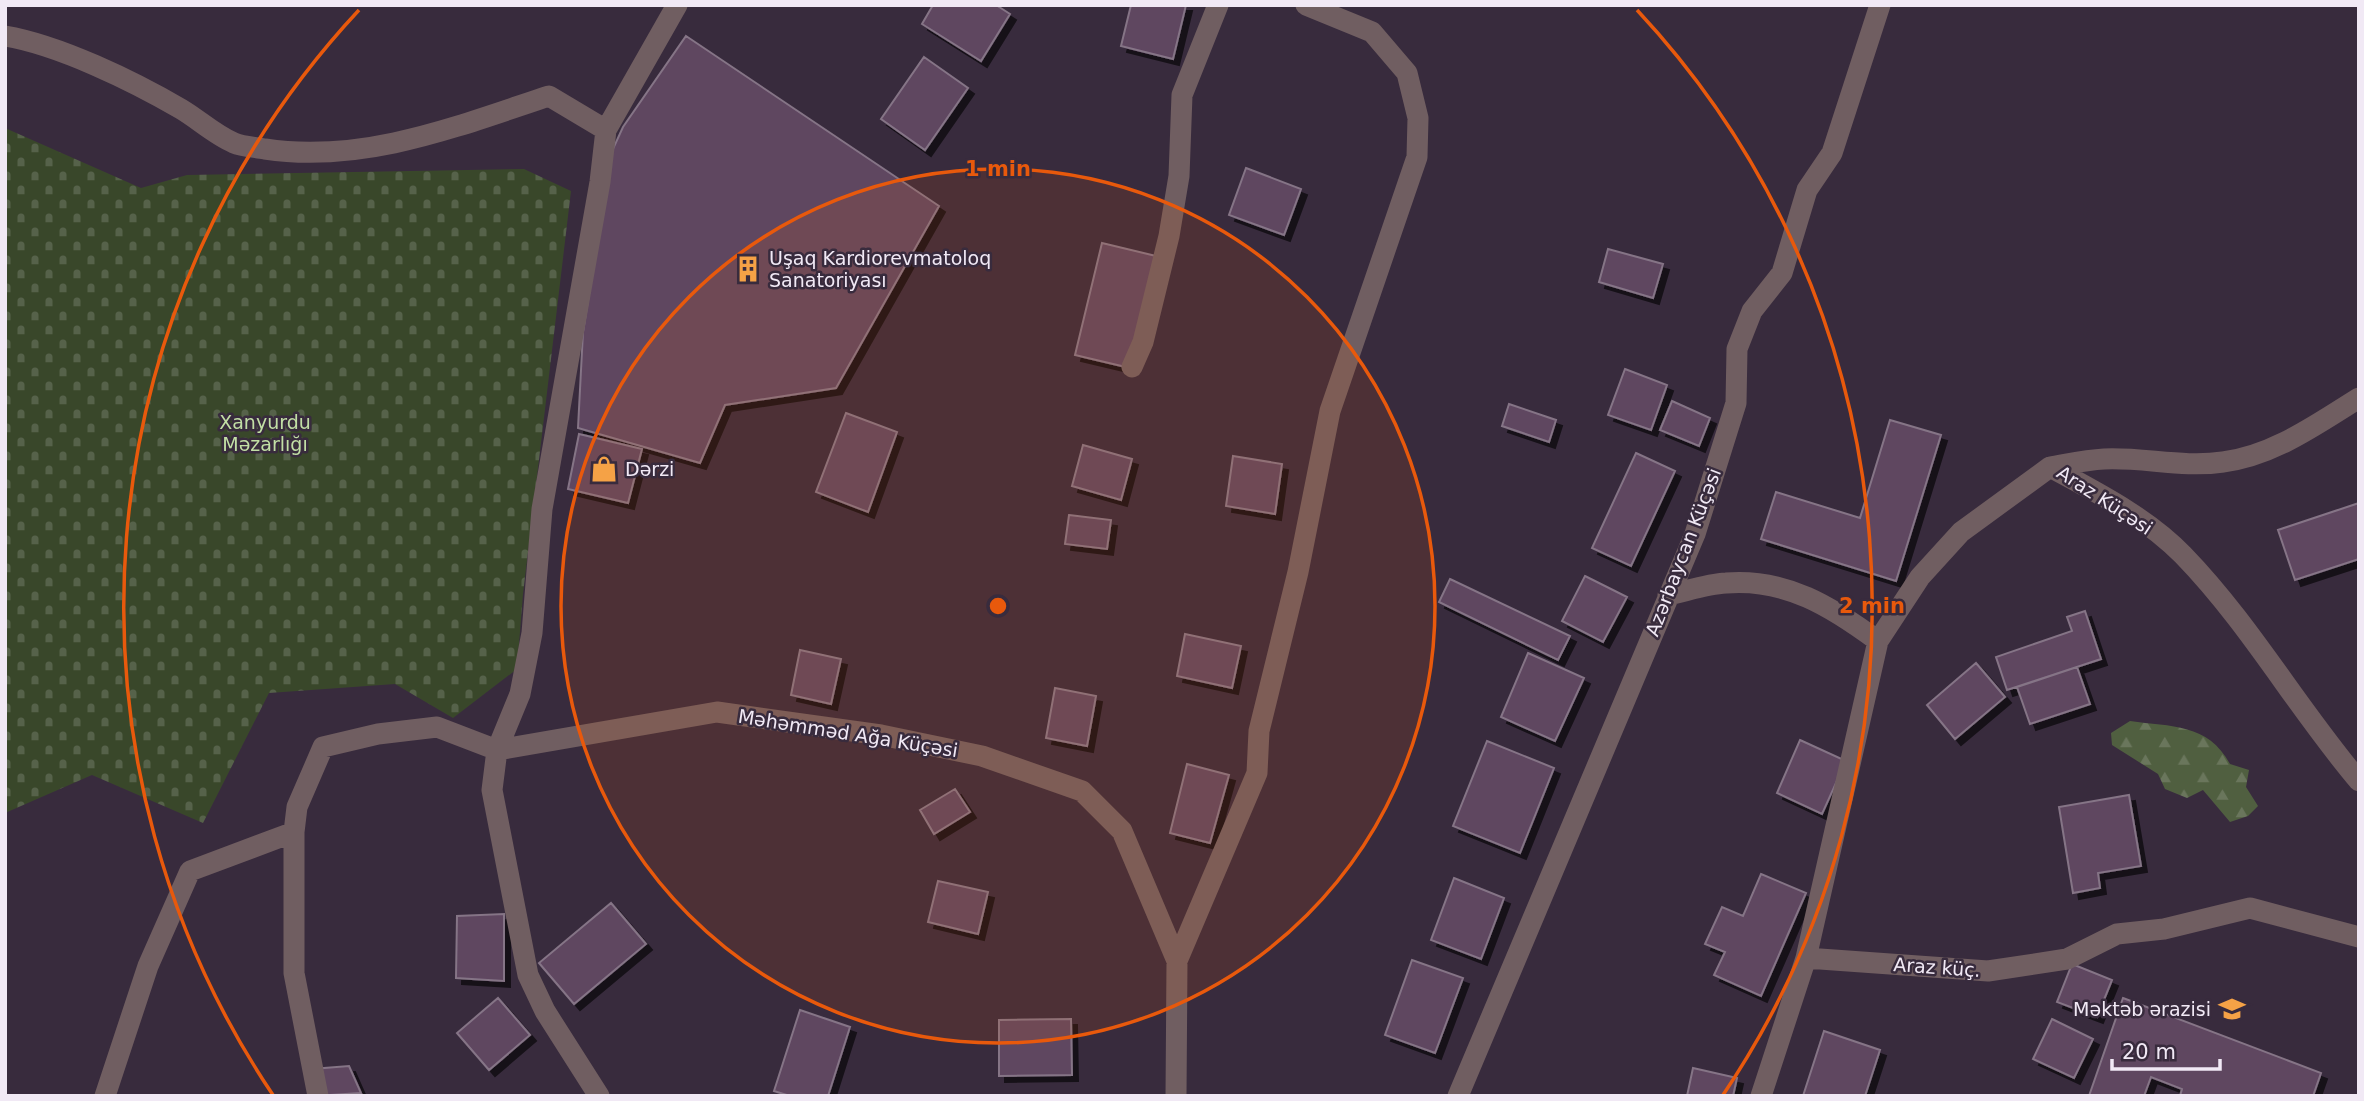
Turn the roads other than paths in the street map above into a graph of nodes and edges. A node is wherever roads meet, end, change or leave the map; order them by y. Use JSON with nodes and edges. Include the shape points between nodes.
{"nodes":[{"id":1,"x":677,"y":5,"type":"edge"},
{"id":2,"x":1218,"y":5,"type":"edge"},
{"id":3,"x":1306,"y":5,"type":"edge"},
{"id":4,"x":1880,"y":5,"type":"edge"},
{"id":5,"x":5,"y":36,"type":"edge"},
{"id":6,"x":606,"y":130,"type":"junction"},
{"id":7,"x":1132,"y":367,"type":"dead end"},
{"id":8,"x":2359,"y":398,"type":"edge"},
{"id":9,"x":2050,"y":467,"type":"junction"},
{"id":10,"x":1668,"y":595,"type":"junction"},
{"id":11,"x":1878,"y":641,"type":"junction"},
{"id":12,"x":497,"y":750,"type":"junction"},
{"id":13,"x":2359,"y":781,"type":"edge"},
{"id":14,"x":294,"y":832,"type":"junction"},
{"id":15,"x":2359,"y":937,"type":"edge"},
{"id":16,"x":1807,"y":958,"type":"junction"},
{"id":17,"x":1177,"y":961,"type":"junction"},
{"id":18,"x":105,"y":1096,"type":"edge"},
{"id":19,"x":318,"y":1096,"type":"edge"},
{"id":20,"x":599,"y":1096,"type":"edge"},
{"id":21,"x":1176,"y":1096,"type":"edge"},
{"id":22,"x":1458,"y":1096,"type":"edge"},
{"id":23,"x":1761,"y":1096,"type":"edge"}],
"edges":[{"from":1,"to":6,"type":"street"},
{"from":2,"to":7,"type":"street","via":[[1182,95],[1179,176],[1169,236],[1143,342]]},
{"from":3,"to":17,"type":"street","via":[[1372,32],[1407,73],[1418,118],[1417,157],[1330,411],[1298,572],[1259,731],[1256,773]]},
{"from":4,"to":10,"type":"street","name":"Azərbaycan Küçəsi","via":[[1832,153],[1807,190],[1782,273],[1752,311],[1737,349],[1736,403],[1695,534]]},
{"from":5,"to":6,"type":"street","via":[[48,46],[178,108],[235,144],[287,152],[346,151],[431,135],[549,96]]},
{"from":6,"to":12,"type":"street","via":[[542,509],[532,633],[520,694]]},
{"from":8,"to":9,"type":"street","name":"Araz Küçəsi","via":[[2261,453],[2224,462],[2104,459]]},
{"from":9,"to":11,"type":"street","via":[[1961,532],[1920,577]]},
{"from":9,"to":13,"type":"street","name":"Araz Küçəsi","via":[[2120,505],[2181,553],[2269,660]]},
{"from":10,"to":11,"type":"street","via":[[1726,582],[1782,586],[1831,607]]},
{"from":10,"to":22,"type":"street","name":"Azərbaycan Küçəsi"},
{"from":11,"to":16,"type":"street"},
{"from":12,"to":14,"type":"street","via":[[438,727],[323,747],[297,807]]},
{"from":12,"to":17,"type":"street","name":"Məhəmməd Ağa Küçəsi","via":[[717,712],[881,734],[982,756],[1082,791],[1122,831]]},
{"from":12,"to":20,"type":"street","via":[[492,790],[528,975],[545,1011]]},
{"from":14,"to":18,"type":"street","via":[[190,871],[148,966]]},
{"from":14,"to":19,"type":"street","via":[[294,973]]},
{"from":15,"to":16,"type":"street","name":"Araz küç.","via":[[2250,908],[2164,929],[2117,934],[2067,959],[1988,971]]},
{"from":16,"to":23,"type":"street"},
{"from":17,"to":21,"type":"street"}]}
